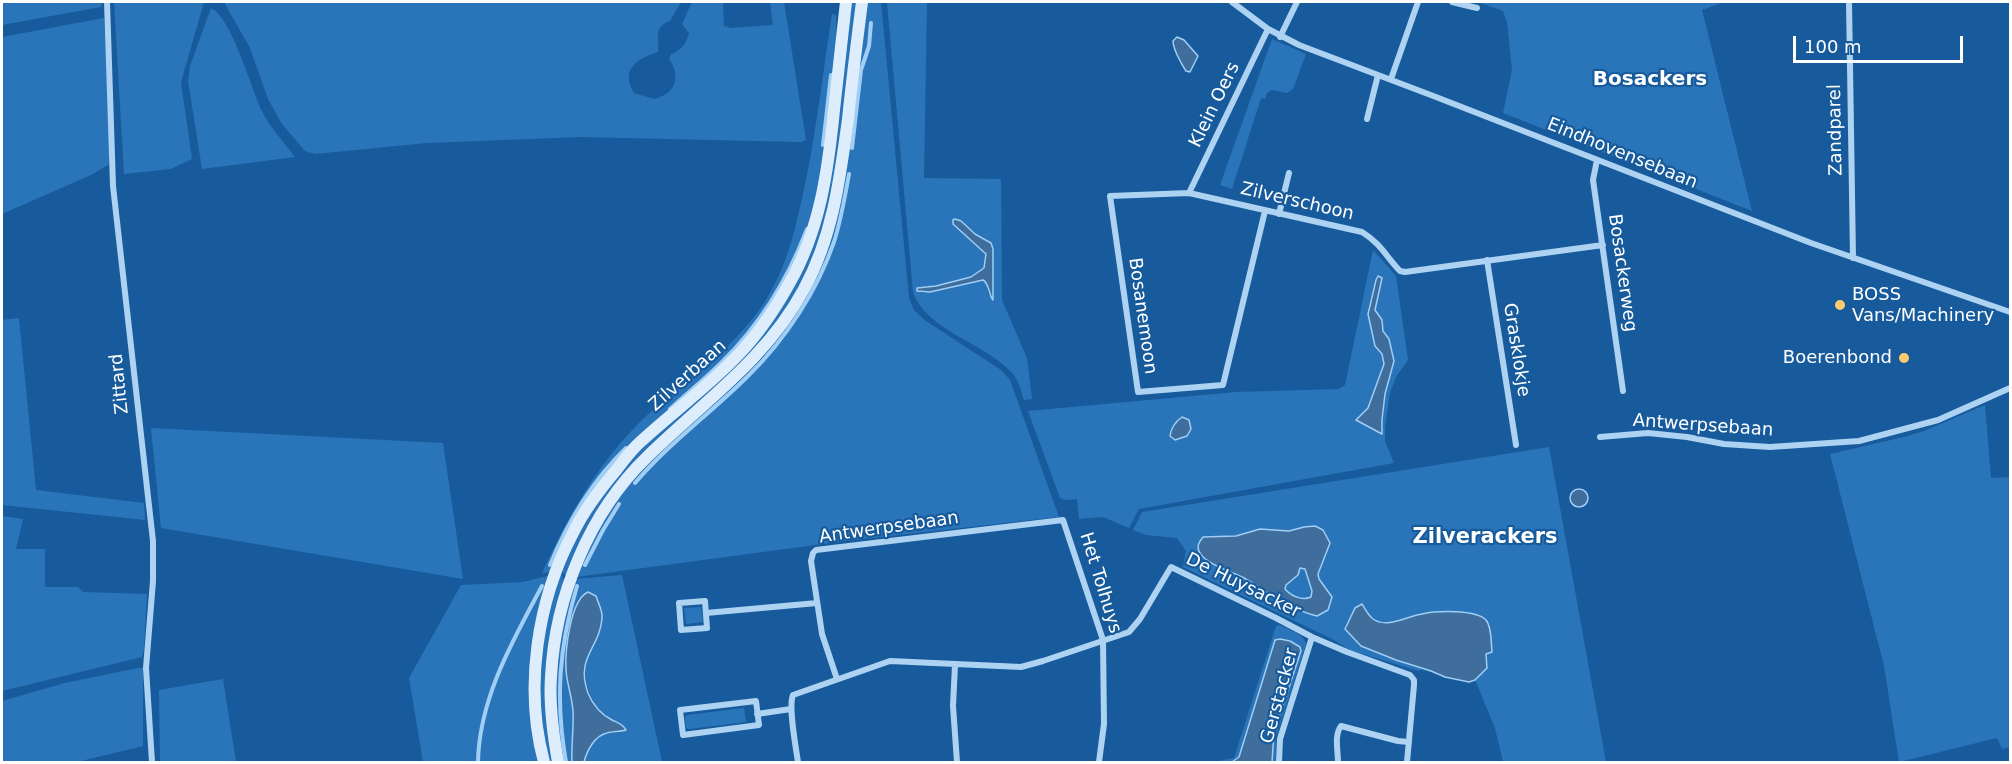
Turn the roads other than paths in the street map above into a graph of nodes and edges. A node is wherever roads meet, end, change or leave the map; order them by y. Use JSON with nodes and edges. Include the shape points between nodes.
{"nodes":[{"id":1,"x":107,"y":2,"type":"edge"},
{"id":2,"x":846,"y":2,"type":"edge"},
{"id":3,"x":862,"y":2,"type":"edge"},
{"id":4,"x":1232,"y":2,"type":"edge"},
{"id":5,"x":1297,"y":2,"type":"edge"},
{"id":6,"x":1418,"y":2,"type":"edge"},
{"id":7,"x":1452,"y":2,"type":"edge"},
{"id":8,"x":1849,"y":2,"type":"edge"},
{"id":9,"x":1477,"y":8,"type":"dead end"},
{"id":10,"x":1268,"y":29,"type":"junction"},
{"id":11,"x":1280,"y":37,"type":"junction"},
{"id":12,"x":1378,"y":75,"type":"junction"},
{"id":13,"x":1391,"y":79,"type":"junction"},
{"id":14,"x":1367,"y":119,"type":"dead end"},
{"id":15,"x":1597,"y":160,"type":"junction"},
{"id":16,"x":1289,"y":173,"type":"dead end"},
{"id":17,"x":1189,"y":193,"type":"junction"},
{"id":18,"x":1110,"y":196,"type":"joint"},
{"id":19,"x":1264,"y":211,"type":"junction"},
{"id":20,"x":1280,"y":214,"type":"junction"},
{"id":21,"x":1603,"y":245,"type":"junction"},
{"id":22,"x":1853,"y":258,"type":"junction"},
{"id":23,"x":1487,"y":260,"type":"junction"},
{"id":24,"x":2010,"y":312,"type":"edge"},
{"id":25,"x":2010,"y":388,"type":"edge"},
{"id":26,"x":1623,"y":391,"type":"dead end"},
{"id":27,"x":1600,"y":437,"type":"dead end"},
{"id":28,"x":1516,"y":445,"type":"dead end"},
{"id":29,"x":1063,"y":520,"type":"joint"},
{"id":30,"x":817,"y":603,"type":"junction"},
{"id":31,"x":706,"y":613,"type":"junction"},
{"id":32,"x":1312,"y":637,"type":"junction"},
{"id":33,"x":1103,"y":640,"type":"junction"},
{"id":34,"x":955,"y":664,"type":"junction"},
{"id":35,"x":837,"y":679,"type":"junction"},
{"id":36,"x":791,"y":709,"type":"junction"},
{"id":37,"x":757,"y":714,"type":"junction"},
{"id":38,"x":1409,"y":742,"type":"junction"},
{"id":39,"x":152,"y":762,"type":"edge"},
{"id":40,"x":544,"y":762,"type":"edge"},
{"id":41,"x":558,"y":762,"type":"edge"},
{"id":42,"x":798,"y":762,"type":"edge"},
{"id":43,"x":957,"y":762,"type":"edge"},
{"id":44,"x":1099,"y":762,"type":"edge"},
{"id":45,"x":1279,"y":762,"type":"edge"},
{"id":46,"x":1338,"y":762,"type":"edge"},
{"id":47,"x":1407,"y":762,"type":"edge"}],
"edges":[{"from":1,"to":39,"type":"street","name":"Zittard","via":[[114,186],[153,541],[146,668]]},
{"from":2,"to":40,"type":"main road","name":"Zilverbaan","via":[[821,204],[790,283],[772,314],[739,354],[635,447],[600,489],[573,532],[556,573],[540,629],[536,673],[535,697]]},
{"from":3,"to":41,"type":"main road","name":"Zilverbaan","via":[[835,206],[824,246],[805,288],[789,315],[748,366],[646,458],[615,493],[571,578],[556,632],[550,678]]},
{"from":4,"to":10,"type":"street","name":"Eindhovensebaan"},
{"from":5,"to":11,"type":"street"},
{"from":6,"to":13,"type":"street"},
{"from":7,"to":9,"type":"street"},
{"from":8,"to":22,"type":"street","name":"Zandparel"},
{"from":10,"to":11,"type":"street","name":"Eindhovensebaan"},
{"from":10,"to":17,"type":"street","name":"Klein Oers"},
{"from":11,"to":12,"type":"street","name":"Eindhovensebaan"},
{"from":12,"to":13,"type":"street","name":"Eindhovensebaan"},
{"from":12,"to":14,"type":"street"},
{"from":13,"to":15,"type":"street","name":"Eindhovensebaan"},
{"from":15,"to":21,"type":"street","name":"Bosackerweg","via":[[1593,180]]},
{"from":15,"to":22,"type":"street","name":"Eindhovensebaan"},
{"from":16,"to":20,"type":"street"},
{"from":17,"to":18,"type":"street","name":"Zilverschoon"},
{"from":17,"to":19,"type":"street","name":"Zilverschoon"},
{"from":18,"to":19,"type":"street","name":"Bosanemoon","via":[[1138,392],[1223,386]]},
{"from":19,"to":20,"type":"street","name":"Zilverschoon"},
{"from":20,"to":23,"type":"street","name":"Zilverschoon","via":[[1362,232],[1374,240],[1400,271]]},
{"from":21,"to":23,"type":"street","name":"Zilverschoon"},
{"from":21,"to":26,"type":"street","name":"Bosackerweg"},
{"from":22,"to":24,"type":"street","name":"Eindhovensebaan"},
{"from":23,"to":28,"type":"street","name":"Grasklokje"},
{"from":25,"to":27,"type":"street","name":"Antwerpsebaan","via":[[1938,420],[1859,441],[1770,447],[1648,433]]},
{"from":29,"to":30,"type":"street","name":"Antwerpsebaan","via":[[816,550],[811,561]]},
{"from":29,"to":33,"type":"street","name":"Het Tolhuys"},
{"from":30,"to":31,"type":"street"},
{"from":30,"to":35,"type":"street","name":"Antwerpsebaan","via":[[822,634]]},
{"from":31,"to":31,"type":"street","via":[[707,628],[681,630],[679,603],[705,600]]},
{"from":32,"to":33,"type":"street","name":"De Huysacker","via":[[1171,567],[1129,632]]},
{"from":32,"to":38,"type":"street","name":"De Huysacker","via":[[1410,675],[1414,685]]},
{"from":32,"to":45,"type":"street","name":"Gerstacker","via":[[1280,739]]},
{"from":33,"to":34,"type":"street","name":"De Huysacker","via":[[1021,667]]},
{"from":33,"to":44,"type":"street","name":"Het Tolhuys","via":[[1104,724]]},
{"from":34,"to":35,"type":"street","name":"De Huysacker","via":[[890,662]]},
{"from":34,"to":43,"type":"street"},
{"from":35,"to":36,"type":"street","name":"De Huysacker","via":[[793,695]]},
{"from":36,"to":37,"type":"street"},
{"from":36,"to":42,"type":"street"},
{"from":37,"to":37,"type":"street","via":[[756,701],[680,711],[683,735],[759,725]]},
{"from":38,"to":46,"type":"street","via":[[1341,726],[1337,735]]},
{"from":38,"to":47,"type":"street","name":"De Huysacker"}]}
